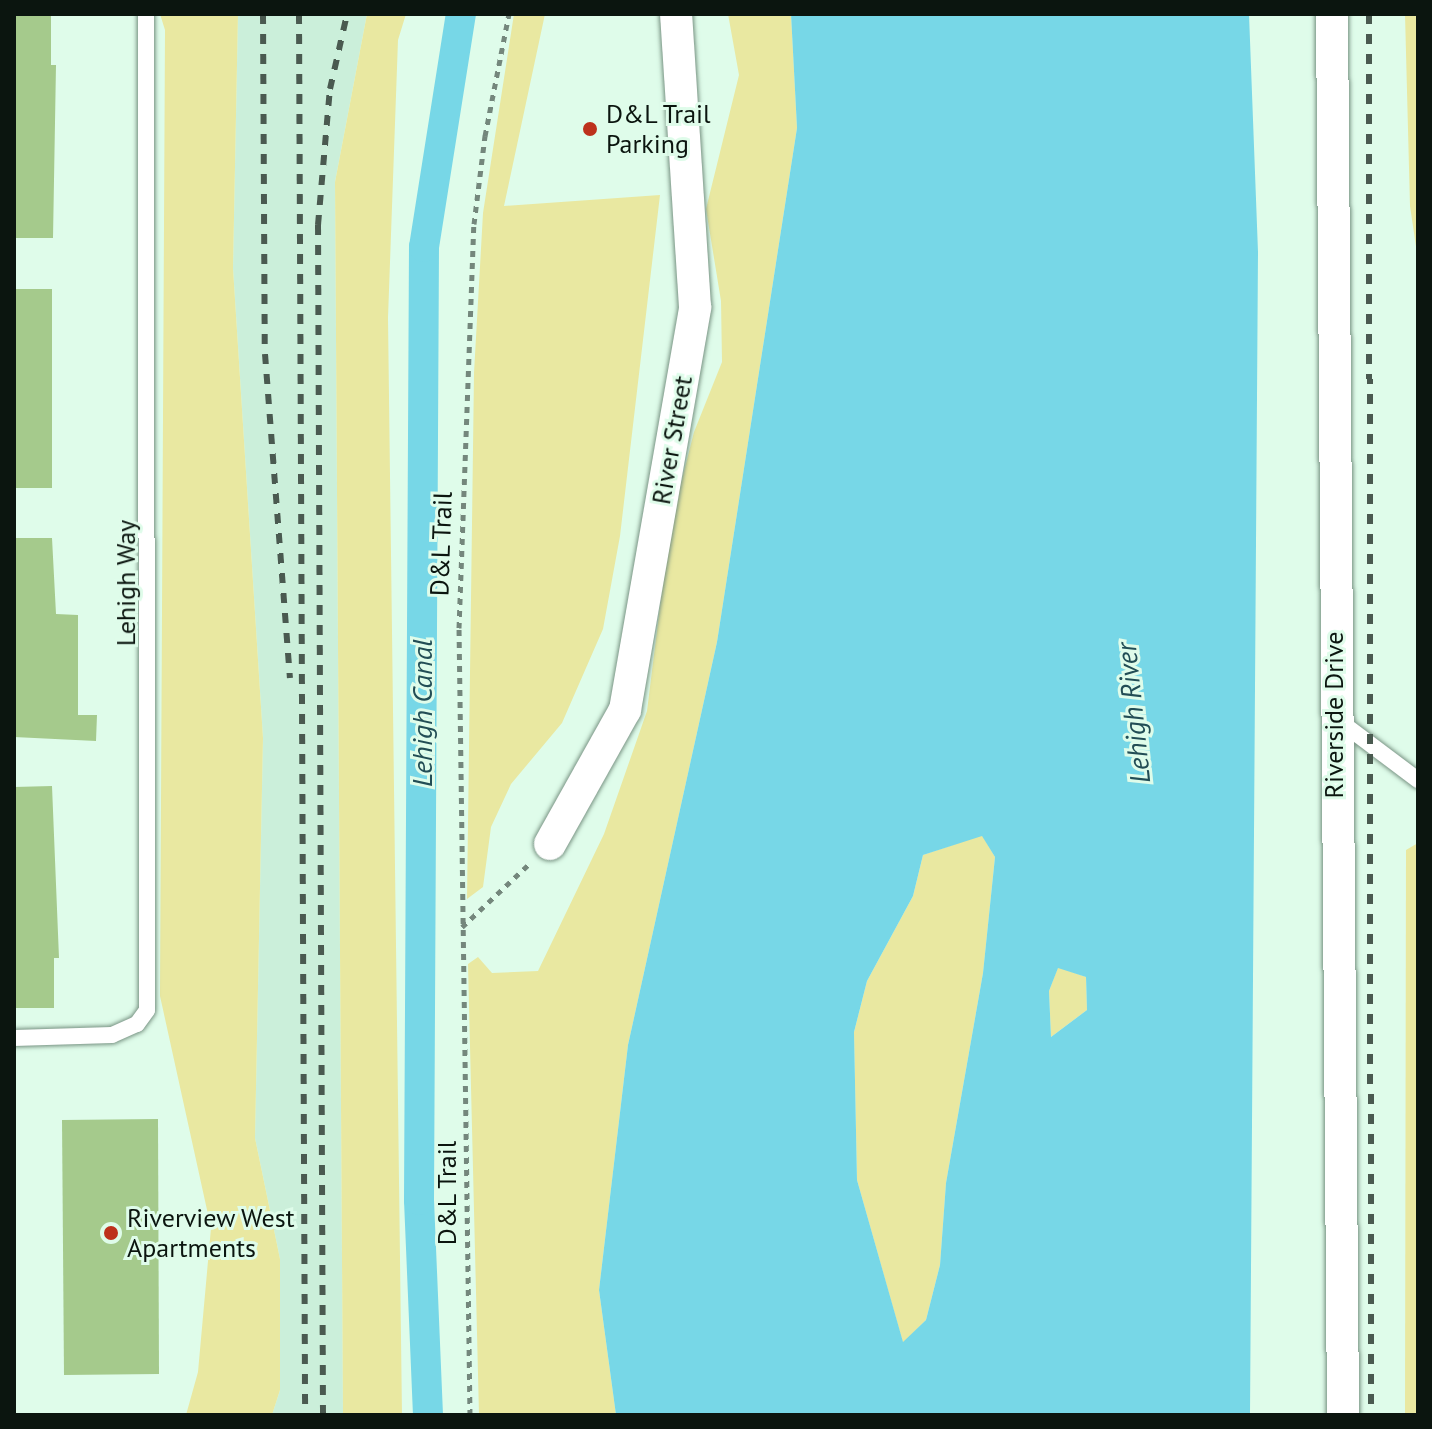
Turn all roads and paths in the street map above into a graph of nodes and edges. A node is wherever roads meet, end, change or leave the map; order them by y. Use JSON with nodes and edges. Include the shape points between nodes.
{"nodes":[{"id":1,"x":146,"y":14,"type":"edge"},
{"id":2,"x":509,"y":14,"type":"edge"},
{"id":3,"x":676,"y":14,"type":"edge"},
{"id":4,"x":1332,"y":14,"type":"edge"},
{"id":5,"x":1334,"y":716,"type":"junction"},
{"id":6,"x":1418,"y":780,"type":"edge"},
{"id":7,"x":550,"y":844,"type":"joint"},
{"id":8,"x":462,"y":927,"type":"junction"},
{"id":9,"x":14,"y":1038,"type":"edge"},
{"id":10,"x":470,"y":1415,"type":"edge"},
{"id":11,"x":1343,"y":1415,"type":"edge"}],
"edges":[{"from":1,"to":9,"type":"lane","name":"Lehigh Way","via":[[147,1010],[137,1024],[112,1035]]},
{"from":2,"to":8,"type":"path","name":"D&L Trail","via":[[485,136],[468,336],[459,628]]},
{"from":3,"to":7,"type":"street","name":"River Street","via":[[695,307],[625,710]]},
{"from":4,"to":5,"type":"street","name":"Riverside Drive"},
{"from":5,"to":6,"type":"lane"},
{"from":5,"to":11,"type":"street","name":"Riverside Drive"},
{"from":7,"to":8,"type":"path"},
{"from":8,"to":10,"type":"path","name":"D&L Trail"}]}
